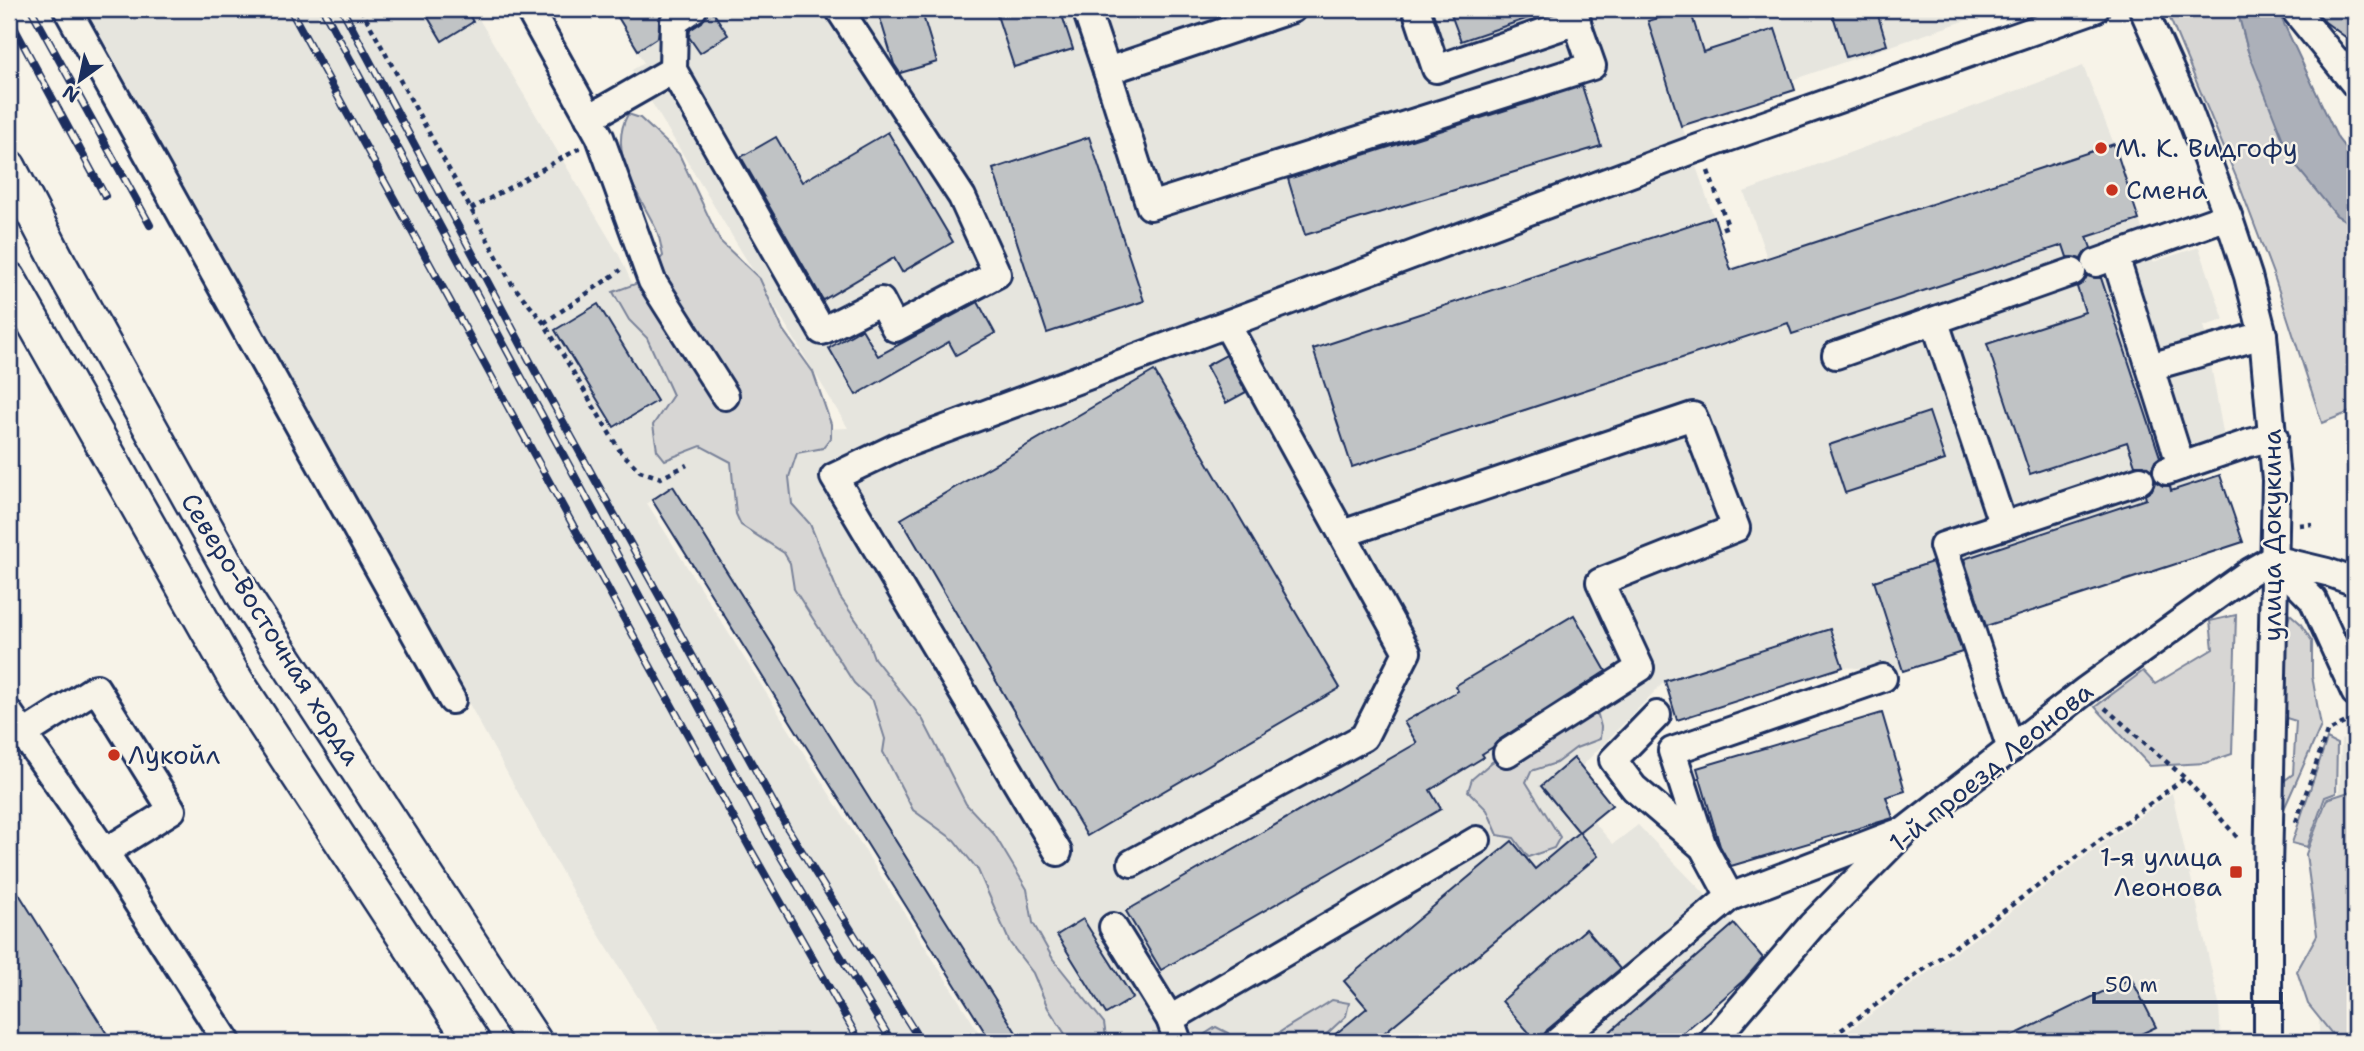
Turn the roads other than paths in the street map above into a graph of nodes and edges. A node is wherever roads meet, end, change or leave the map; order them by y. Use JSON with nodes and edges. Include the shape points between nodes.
{"nodes":[{"id":1,"x":67,"y":9,"type":"edge"},
{"id":2,"x":693,"y":9,"type":"edge"},
{"id":3,"x":839,"y":9,"type":"edge"},
{"id":4,"x":1086,"y":9,"type":"edge"},
{"id":5,"x":1292,"y":9,"type":"edge"},
{"id":6,"x":1416,"y":9,"type":"edge"},
{"id":7,"x":2095,"y":9,"type":"edge"},
{"id":8,"x":2143,"y":9,"type":"edge"},
{"id":9,"x":2294,"y":9,"type":"edge"},
{"id":10,"x":531,"y":12,"type":"edge"},
{"id":11,"x":1264,"y":13,"type":"edge"},
{"id":12,"x":1574,"y":15,"type":"edge"},
{"id":13,"x":673,"y":70,"type":"junction"},
{"id":14,"x":1107,"y":71,"type":"junction"},
{"id":15,"x":2355,"y":84,"type":"edge"},
{"id":16,"x":589,"y":118,"type":"junction"},
{"id":17,"x":9,"y":167,"type":"edge"},
{"id":18,"x":2228,"y":216,"type":"junction"},
{"id":19,"x":2094,"y":264,"type":"junction"},
{"id":20,"x":11,"y":284,"type":"edge"},
{"id":21,"x":1934,"y":322,"type":"junction"},
{"id":22,"x":1227,"y":325,"type":"junction"},
{"id":23,"x":2263,"y":335,"type":"junction"},
{"id":24,"x":1836,"y":355,"type":"dead end"},
{"id":25,"x":2150,"y":367,"type":"junction"},
{"id":26,"x":724,"y":397,"type":"dead end"},
{"id":27,"x":2274,"y":438,"type":"junction"},
{"id":28,"x":2140,"y":480,"type":"dead end"},
{"id":29,"x":2003,"y":526,"type":"junction"},
{"id":30,"x":1342,"y":534,"type":"junction"},
{"id":31,"x":2273,"y":559,"type":"junction"},
{"id":32,"x":2355,"y":582,"type":"edge"},
{"id":33,"x":1882,"y":678,"type":"dead end"},
{"id":34,"x":2355,"y":692,"type":"edge"},
{"id":35,"x":452,"y":700,"type":"dead end"},
{"id":36,"x":1657,"y":715,"type":"dead end"},
{"id":37,"x":16,"y":723,"type":"edge"},
{"id":38,"x":2011,"y":749,"type":"junction"},
{"id":39,"x":1507,"y":753,"type":"dead end"},
{"id":40,"x":1906,"y":830,"type":"junction"},
{"id":41,"x":1478,"y":840,"type":"dead end"},
{"id":42,"x":1703,"y":847,"type":"junction"},
{"id":43,"x":105,"y":852,"type":"junction"},
{"id":44,"x":1058,"y":852,"type":"dead end"},
{"id":45,"x":1132,"y":863,"type":"dead end"},
{"id":46,"x":1730,"y":897,"type":"junction"},
{"id":47,"x":1113,"y":927,"type":"dead end"},
{"id":48,"x":446,"y":1002,"type":"junction"},
{"id":49,"x":1174,"y":1031,"type":"edge"},
{"id":50,"x":227,"y":1042,"type":"edge"},
{"id":51,"x":459,"y":1042,"type":"edge"},
{"id":52,"x":473,"y":1042,"type":"edge"},
{"id":53,"x":535,"y":1042,"type":"edge"},
{"id":54,"x":1557,"y":1042,"type":"edge"},
{"id":55,"x":1712,"y":1042,"type":"edge"},
{"id":56,"x":2267,"y":1042,"type":"edge"}],
"edges":[{"from":1,"to":35,"type":"street"},
{"from":2,"to":13,"type":"street","via":[[674,22]]},
{"from":3,"to":13,"type":"street","via":[[962,197],[998,274],[895,328],[881,301],[822,331]]},
{"from":4,"to":14,"type":"street"},
{"from":5,"to":11,"type":"street"},
{"from":6,"to":12,"type":"street","via":[[1436,69]]},
{"from":7,"to":22,"type":"street","via":[[1690,151]]},
{"from":8,"to":18,"type":"street","name":"улица Докукина","via":[[2189,111]]},
{"from":9,"to":15,"type":"street"},
{"from":10,"to":16,"type":"street"},
{"from":11,"to":14,"type":"street"},
{"from":12,"to":14,"type":"street","via":[[1592,65],[1150,206]]},
{"from":13,"to":16,"type":"street"},
{"from":16,"to":26,"type":"street","via":[[652,281]]},
{"from":17,"to":53,"type":"main road","name":"Северо-Восточная хорда","via":[[244,596]]},
{"from":18,"to":19,"type":"street"},
{"from":18,"to":23,"type":"street","name":"улица Докукина"},
{"from":19,"to":21,"type":"street"},
{"from":19,"to":25,"type":"street"},
{"from":20,"to":48,"type":"main road","name":"Северо-Восточная хорда","via":[[237,682]]},
{"from":21,"to":24,"type":"street"},
{"from":21,"to":29,"type":"street"},
{"from":22,"to":30,"type":"street"},
{"from":22,"to":44,"type":"street","via":[[897,447],[834,477]]},
{"from":23,"to":25,"type":"street"},
{"from":23,"to":27,"type":"street","name":"улица Докукина"},
{"from":25,"to":27,"type":"street","via":[[2173,469]]},
{"from":27,"to":31,"type":"street","name":"улица Докукина"},
{"from":28,"to":29,"type":"street"},
{"from":29,"to":38,"type":"street","via":[[1943,546]]},
{"from":30,"to":39,"type":"street","via":[[1693,416],[1736,528],[1600,582],[1640,668]]},
{"from":30,"to":45,"type":"street","via":[[1407,652],[1364,737]]},
{"from":31,"to":32,"type":"street"},
{"from":31,"to":34,"type":"street","via":[[2313,600]]},
{"from":31,"to":38,"type":"street","name":"1-й проезд Леонова","via":[[2086,690]]},
{"from":31,"to":56,"type":"street","name":"улица Докукина"},
{"from":33,"to":42,"type":"street","via":[[1672,751]]},
{"from":36,"to":42,"type":"street","via":[[1613,760],[1634,788]]},
{"from":37,"to":43,"type":"street"},
{"from":37,"to":43,"type":"street","via":[[96,688],[172,810]]},
{"from":38,"to":40,"type":"street","name":"1-й проезд Леонова"},
{"from":40,"to":46,"type":"street"},
{"from":40,"to":55,"type":"street","name":"1-й проезд Леонова","via":[[1812,925]]},
{"from":41,"to":49,"type":"street"},
{"from":42,"to":46,"type":"street"},
{"from":43,"to":50,"type":"street"},
{"from":46,"to":54,"type":"street"},
{"from":47,"to":49,"type":"street"},
{"from":48,"to":51,"type":"main road"},
{"from":48,"to":52,"type":"main road","name":"Северо-Восточная хорда"}]}
